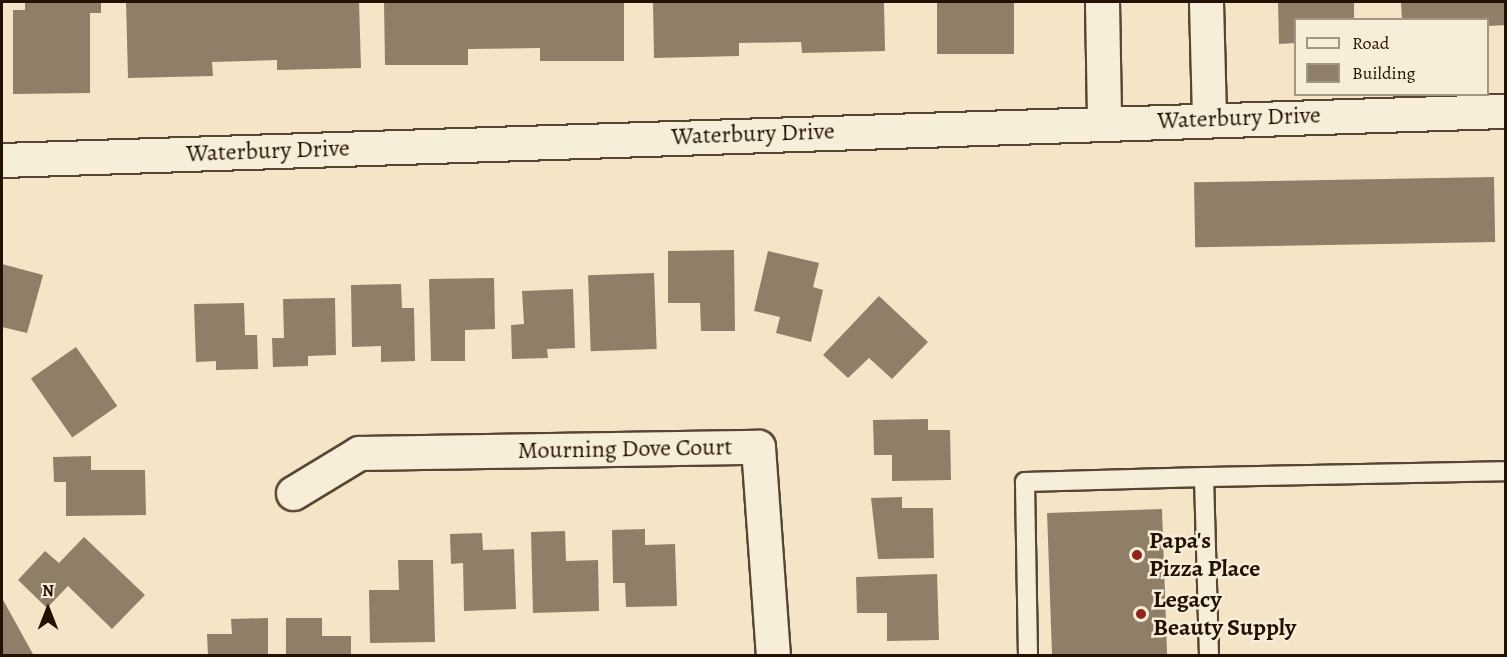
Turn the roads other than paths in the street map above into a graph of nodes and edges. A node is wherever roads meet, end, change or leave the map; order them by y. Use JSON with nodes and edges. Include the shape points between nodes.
{"nodes":[{"id":1,"x":1102,"y":2,"type":"edge"},
{"id":2,"x":1206,"y":2,"type":"edge"},
{"id":3,"x":1506,"y":111,"type":"edge"},
{"id":4,"x":1209,"y":118,"type":"junction"},
{"id":5,"x":1104,"y":122,"type":"junction"},
{"id":6,"x":2,"y":160,"type":"edge"},
{"id":7,"x":1506,"y":471,"type":"edge"},
{"id":8,"x":1204,"y":477,"type":"junction"},
{"id":9,"x":293,"y":493,"type":"dead end"},
{"id":10,"x":773,"y":656,"type":"edge"},
{"id":11,"x":1028,"y":656,"type":"edge"},
{"id":12,"x":1209,"y":656,"type":"edge"}],
"edges":[{"from":1,"to":5,"type":"street"},
{"from":2,"to":4,"type":"street"},
{"from":3,"to":4,"type":"street","name":"Waterbury Drive"},
{"from":4,"to":5,"type":"street","name":"Waterbury Drive"},
{"from":5,"to":6,"type":"street","name":"Waterbury Drive"},
{"from":7,"to":8,"type":"lane"},
{"from":8,"to":11,"type":"lane","via":[[1025,482]]},
{"from":8,"to":12,"type":"lane"},
{"from":9,"to":10,"type":"street","name":"Mourning Dove Court","via":[[359,453],[758,447]]}]}
